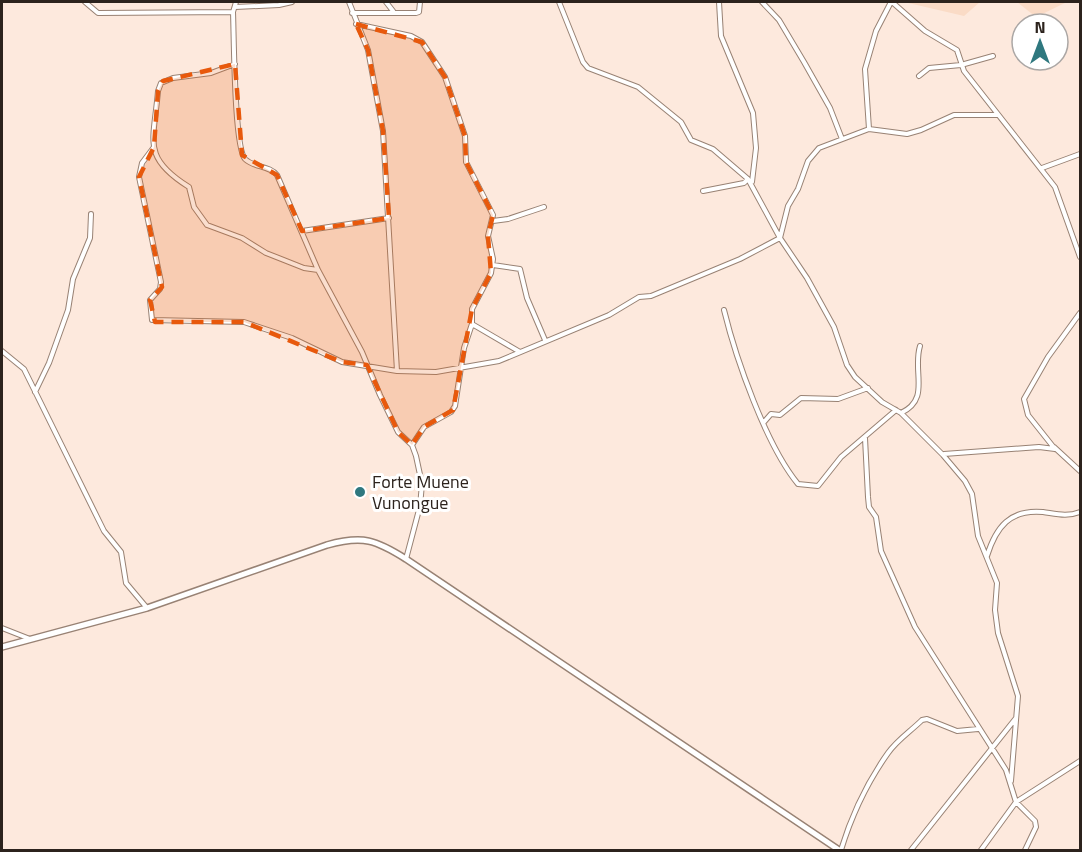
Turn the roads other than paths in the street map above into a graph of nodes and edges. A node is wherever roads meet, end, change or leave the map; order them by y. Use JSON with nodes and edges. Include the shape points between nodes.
{"nodes":[{"id":1,"x":85,"y":2,"type":"edge"},
{"id":2,"x":292,"y":2,"type":"edge"},
{"id":3,"x":349,"y":2,"type":"edge"},
{"id":4,"x":386,"y":2,"type":"edge"},
{"id":5,"x":420,"y":2,"type":"edge"},
{"id":6,"x":559,"y":2,"type":"edge"},
{"id":7,"x":718,"y":2,"type":"edge"},
{"id":8,"x":762,"y":2,"type":"edge"},
{"id":9,"x":883,"y":2,"type":"edge"},
{"id":10,"x":891,"y":2,"type":"edge"},
{"id":11,"x":235,"y":4,"type":"edge"},
{"id":12,"x":233,"y":12,"type":"junction"},
{"id":13,"x":393,"y":12,"type":"junction"},
{"id":14,"x":352,"y":13,"type":"junction"},
{"id":15,"x":356,"y":24,"type":"junction"},
{"id":16,"x":993,"y":56,"type":"dead end"},
{"id":17,"x":235,"y":64,"type":"junction"},
{"id":18,"x":961,"y":65,"type":"junction"},
{"id":19,"x":919,"y":76,"type":"dead end"},
{"id":20,"x":997,"y":115,"type":"junction"},
{"id":21,"x":869,"y":129,"type":"junction"},
{"id":22,"x":842,"y":139,"type":"junction"},
{"id":23,"x":154,"y":147,"type":"junction"},
{"id":24,"x":1080,"y":154,"type":"edge"},
{"id":25,"x":1042,"y":168,"type":"junction"},
{"id":26,"x":748,"y":179,"type":"junction"},
{"id":27,"x":752,"y":183,"type":"junction"},
{"id":28,"x":703,"y":191,"type":"dead end"},
{"id":29,"x":544,"y":207,"type":"dead end"},
{"id":30,"x":91,"y":214,"type":"dead end"},
{"id":31,"x":389,"y":218,"type":"junction"},
{"id":32,"x":493,"y":220,"type":"junction"},
{"id":33,"x":302,"y":231,"type":"junction"},
{"id":34,"x":780,"y":238,"type":"junction"},
{"id":35,"x":1080,"y":257,"type":"edge"},
{"id":36,"x":493,"y":265,"type":"junction"},
{"id":37,"x":318,"y":270,"type":"junction"},
{"id":38,"x":724,"y":310,"type":"dead end"},
{"id":39,"x":1080,"y":313,"type":"edge"},
{"id":40,"x":472,"y":324,"type":"junction"},
{"id":41,"x":545,"y":340,"type":"junction"},
{"id":42,"x":920,"y":346,"type":"dead end"},
{"id":43,"x":2,"y":351,"type":"edge"},
{"id":44,"x":520,"y":352,"type":"junction"},
{"id":45,"x":367,"y":365,"type":"junction"},
{"id":46,"x":460,"y":369,"type":"junction"},
{"id":47,"x":397,"y":371,"type":"junction"},
{"id":48,"x":868,"y":388,"type":"junction"},
{"id":49,"x":34,"y":393,"type":"junction"},
{"id":50,"x":896,"y":410,"type":"junction"},
{"id":51,"x":901,"y":413,"type":"junction"},
{"id":52,"x":764,"y":422,"type":"junction"},
{"id":53,"x":865,"y":438,"type":"junction"},
{"id":54,"x":412,"y":445,"type":"junction"},
{"id":55,"x":1056,"y":449,"type":"junction"},
{"id":56,"x":943,"y":454,"type":"junction"},
{"id":57,"x":1080,"y":471,"type":"edge"},
{"id":58,"x":1080,"y":512,"type":"edge"},
{"id":59,"x":987,"y":557,"type":"junction"},
{"id":60,"x":406,"y":559,"type":"junction"},
{"id":61,"x":147,"y":608,"type":"junction"},
{"id":62,"x":2,"y":628,"type":"edge"},
{"id":63,"x":30,"y":639,"type":"junction"},
{"id":64,"x":2,"y":647,"type":"edge"},
{"id":65,"x":1017,"y":718,"type":"junction"},
{"id":66,"x":978,"y":729,"type":"junction"},
{"id":67,"x":992,"y":748,"type":"junction"},
{"id":68,"x":1080,"y":761,"type":"edge"},
{"id":69,"x":1011,"y":781,"type":"junction"},
{"id":70,"x":1016,"y":802,"type":"junction"},
{"id":71,"x":840,"y":850,"type":"edge"},
{"id":72,"x":911,"y":850,"type":"edge"},
{"id":73,"x":981,"y":850,"type":"edge"},
{"id":74,"x":1025,"y":850,"type":"edge"}],
"edges":[{"from":1,"to":12,"type":"street","via":[[98,13]]},
{"from":2,"to":11,"type":"street"},
{"from":3,"to":14,"type":"street"},
{"from":4,"to":13,"type":"street"},
{"from":5,"to":13,"type":"street","via":[[419,12]]},
{"from":6,"to":26,"type":"street","via":[[588,68],[642,90],[681,122],[691,140],[713,149]]},
{"from":7,"to":27,"type":"street","via":[[721,36],[753,113],[756,148]]},
{"from":8,"to":22,"type":"street","via":[[779,20],[804,62]]},
{"from":9,"to":10,"type":"street"},
{"from":10,"to":18,"type":"street","via":[[925,31],[955,48]]},
{"from":10,"to":21,"type":"street","via":[[876,31],[865,69]]},
{"from":11,"to":12,"type":"street"},
{"from":12,"to":17,"type":"street"},
{"from":13,"to":14,"type":"street"},
{"from":14,"to":15,"type":"street"},
{"from":15,"to":31,"type":"street","via":[[368,50],[383,131]]},
{"from":15,"to":32,"type":"street","via":[[417,39],[442,70],[465,136],[466,162]]},
{"from":16,"to":18,"type":"street"},
{"from":17,"to":23,"type":"street","via":[[161,83]]},
{"from":17,"to":33,"type":"street","via":[[242,155],[277,175]]},
{"from":18,"to":19,"type":"street","via":[[929,68]]},
{"from":18,"to":20,"type":"street"},
{"from":20,"to":21,"type":"street","via":[[954,115],[907,134]]},
{"from":20,"to":25,"type":"street"},
{"from":21,"to":22,"type":"street"},
{"from":22,"to":34,"type":"street","via":[[819,148],[808,161],[788,206]]},
{"from":23,"to":37,"type":"street","via":[[165,171],[189,187],[194,207],[207,225],[242,238],[266,253]]},
{"from":23,"to":45,"type":"street","via":[[142,163],[139,177],[161,282],[150,300],[152,321],[244,322],[299,341],[342,362]]},
{"from":24,"to":25,"type":"street"},
{"from":25,"to":35,"type":"street","via":[[1061,199]]},
{"from":26,"to":27,"type":"street"},
{"from":26,"to":28,"type":"street","via":[[746,183]]},
{"from":27,"to":34,"type":"street"},
{"from":29,"to":32,"type":"street"},
{"from":30,"to":49,"type":"street","via":[[90,238],[73,279],[68,310]]},
{"from":31,"to":33,"type":"street"},
{"from":31,"to":47,"type":"street"},
{"from":32,"to":36,"type":"street","via":[[488,236]]},
{"from":33,"to":37,"type":"street"},
{"from":34,"to":41,"type":"street","via":[[740,260],[651,296],[639,297],[609,315]]},
{"from":34,"to":48,"type":"street","via":[[834,327],[847,365]]},
{"from":36,"to":40,"type":"street","via":[[474,305]]},
{"from":36,"to":41,"type":"street","via":[[520,269],[526,298]]},
{"from":37,"to":45,"type":"street"},
{"from":38,"to":52,"type":"street","via":[[734,353]]},
{"from":39,"to":55,"type":"street","via":[[1024,399],[1028,415]]},
{"from":40,"to":44,"type":"street"},
{"from":40,"to":46,"type":"street"},
{"from":41,"to":44,"type":"street"},
{"from":42,"to":51,"type":"street","via":[[918,400]]},
{"from":43,"to":49,"type":"street","via":[[24,369]]},
{"from":44,"to":46,"type":"street"},
{"from":45,"to":47,"type":"street"},
{"from":45,"to":54,"type":"street","via":[[398,432]]},
{"from":46,"to":47,"type":"street"},
{"from":46,"to":54,"type":"street","via":[[453,410],[424,427]]},
{"from":48,"to":50,"type":"street"},
{"from":48,"to":52,"type":"street","via":[[838,399],[801,398]]},
{"from":49,"to":61,"type":"street","via":[[56,429],[104,531],[121,552],[126,583]]},
{"from":50,"to":51,"type":"street"},
{"from":50,"to":53,"type":"street"},
{"from":51,"to":56,"type":"street"},
{"from":52,"to":53,"type":"street","via":[[801,486],[818,486],[841,457]]},
{"from":53,"to":66,"type":"street","via":[[869,507],[876,517],[881,551],[915,627]]},
{"from":54,"to":60,"type":"street","via":[[422,484]]},
{"from":55,"to":56,"type":"street"},
{"from":55,"to":57,"type":"street"},
{"from":56,"to":59,"type":"street","via":[[972,494],[978,536]]},
{"from":58,"to":59,"type":"street","via":[[1030,512],[1010,517],[996,532]]},
{"from":59,"to":65,"type":"street","via":[[997,583],[995,610],[1018,696]]},
{"from":60,"to":61,"type":"street","via":[[373,541],[346,540]]},
{"from":60,"to":71,"type":"street"},
{"from":61,"to":63,"type":"street"},
{"from":62,"to":63,"type":"street"},
{"from":63,"to":64,"type":"street"},
{"from":65,"to":67,"type":"street"},
{"from":65,"to":69,"type":"street"},
{"from":66,"to":67,"type":"street"},
{"from":66,"to":71,"type":"street","via":[[957,731],[922,720],[888,753],[868,782]]},
{"from":67,"to":69,"type":"street"},
{"from":67,"to":72,"type":"street"},
{"from":68,"to":70,"type":"street"},
{"from":69,"to":70,"type":"street"},
{"from":70,"to":73,"type":"street"},
{"from":70,"to":74,"type":"street","via":[[1035,821]]}]}
